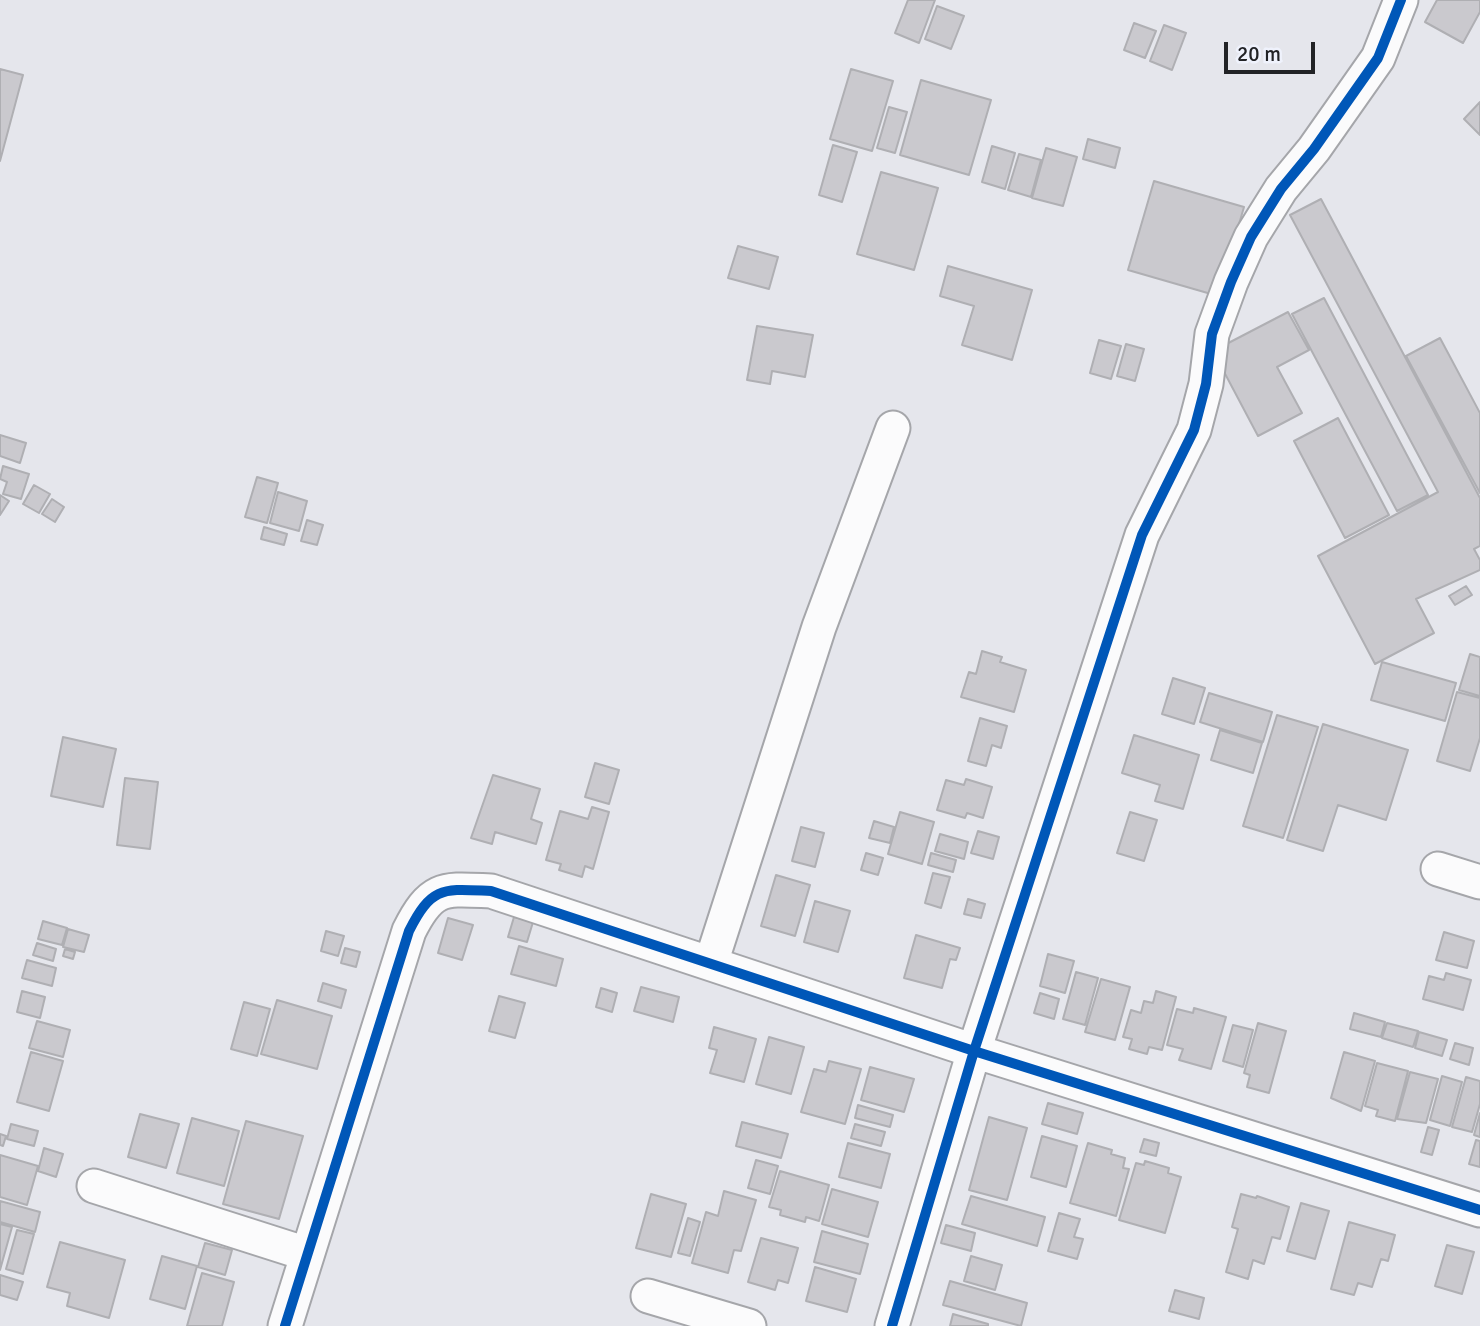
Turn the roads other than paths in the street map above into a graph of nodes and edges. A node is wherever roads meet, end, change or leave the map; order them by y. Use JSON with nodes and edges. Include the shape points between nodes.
{"nodes":[{"id":1,"x":1401,"y":0,"type":"edge"},
{"id":2,"x":892,"y":428,"type":"dead end"},
{"id":3,"x":1438,"y":869,"type":"dead end"},
{"id":4,"x":1480,"y":882,"type":"edge"},
{"id":5,"x":711,"y":963,"type":"junction"},
{"id":6,"x":974,"y":1051,"type":"junction"},
{"id":7,"x":94,"y":1186,"type":"dead end"},
{"id":8,"x":1480,"y":1210,"type":"edge"},
{"id":9,"x":307,"y":1254,"type":"junction"},
{"id":10,"x":648,"y":1296,"type":"dead end"},
{"id":11,"x":285,"y":1326,"type":"edge"},
{"id":12,"x":749,"y":1326,"type":"edge"},
{"id":13,"x":892,"y":1326,"type":"edge"}],
"edges":[{"from":1,"to":6,"type":"street","via":[[1378,58],[1281,189],[1251,237],[1231,282],[1212,334],[1194,430],[1142,535]]},
{"from":2,"to":5,"type":"street","via":[[819,627]]},
{"from":3,"to":4,"type":"street"},
{"from":5,"to":6,"type":"street"},
{"from":5,"to":9,"type":"street","via":[[491,891],[448,889],[423,904],[410,931]]},
{"from":6,"to":8,"type":"street"},
{"from":6,"to":13,"type":"street"},
{"from":7,"to":9,"type":"street"},
{"from":9,"to":11,"type":"street"},
{"from":10,"to":12,"type":"street"}]}
